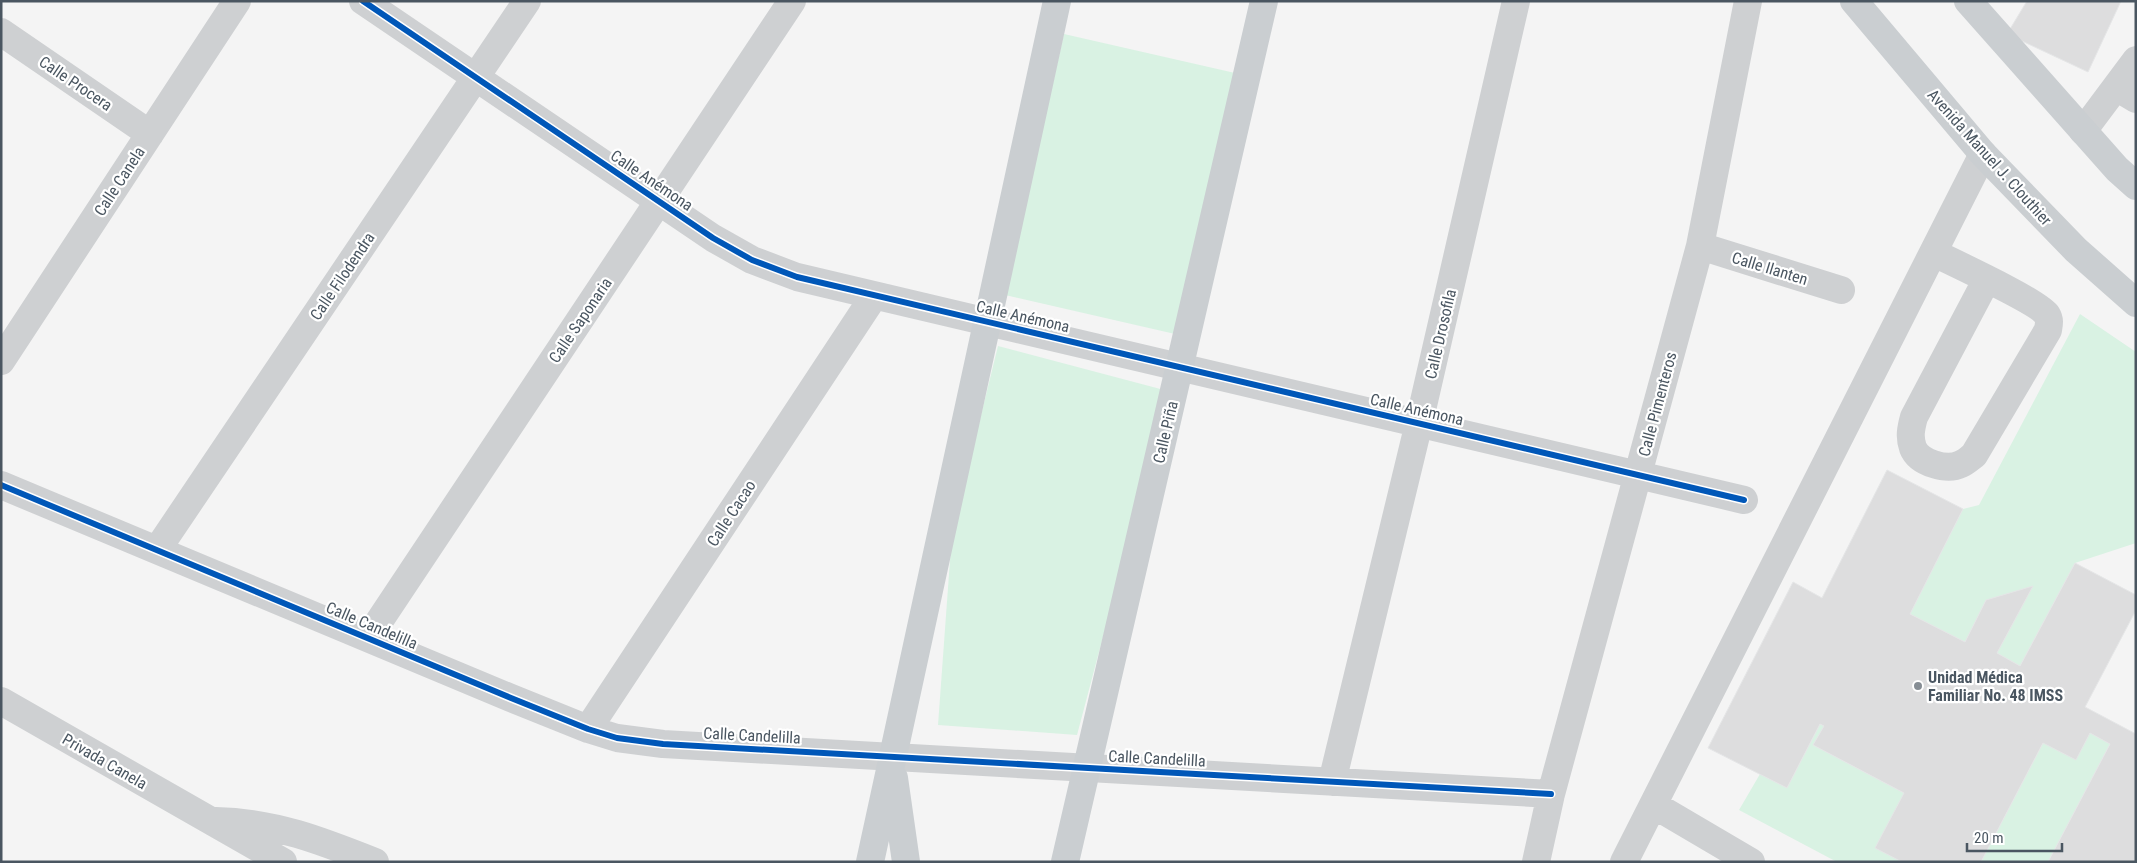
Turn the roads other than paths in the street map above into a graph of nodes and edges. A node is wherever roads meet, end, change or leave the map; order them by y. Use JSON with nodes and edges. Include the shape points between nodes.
{"nodes":[{"id":1,"x":237,"y":1,"type":"edge"},
{"id":2,"x":363,"y":1,"type":"edge"},
{"id":3,"x":527,"y":1,"type":"edge"},
{"id":4,"x":792,"y":1,"type":"edge"},
{"id":5,"x":1057,"y":1,"type":"edge"},
{"id":6,"x":1264,"y":1,"type":"edge"},
{"id":7,"x":1516,"y":1,"type":"edge"},
{"id":8,"x":1748,"y":1,"type":"edge"},
{"id":9,"x":1854,"y":1,"type":"edge"},
{"id":10,"x":1968,"y":1,"type":"edge"},
{"id":11,"x":1,"y":32,"type":"edge"},
{"id":12,"x":2136,"y":60,"type":"edge"},
{"id":13,"x":476,"y":78,"type":"junction"},
{"id":14,"x":2126,"y":93,"type":"edge"},
{"id":15,"x":2083,"y":131,"type":"junction"},
{"id":16,"x":150,"y":134,"type":"junction"},
{"id":17,"x":1983,"y":154,"type":"junction"},
{"id":18,"x":2136,"y":186,"type":"edge"},
{"id":19,"x":659,"y":202,"type":"junction"},
{"id":20,"x":1700,"y":246,"type":"junction"},
{"id":21,"x":1934,"y":253,"type":"junction"},
{"id":22,"x":1987,"y":279,"type":"junction"},
{"id":23,"x":1841,"y":290,"type":"dead end"},
{"id":24,"x":874,"y":296,"type":"junction"},
{"id":25,"x":2136,"y":303,"type":"edge"},
{"id":26,"x":986,"y":322,"type":"junction"},
{"id":27,"x":1,"y":361,"type":"edge"},
{"id":28,"x":1180,"y":368,"type":"junction"},
{"id":29,"x":1420,"y":424,"type":"junction"},
{"id":30,"x":1638,"y":475,"type":"junction"},
{"id":31,"x":1,"y":485,"type":"edge"},
{"id":32,"x":1744,"y":500,"type":"dead end"},
{"id":33,"x":157,"y":550,"type":"junction"},
{"id":34,"x":368,"y":638,"type":"junction"},
{"id":35,"x":1,"y":701,"type":"edge"},
{"id":36,"x":588,"y":729,"type":"junction"},
{"id":37,"x":892,"y":756,"type":"junction"},
{"id":38,"x":1087,"y":768,"type":"junction"},
{"id":39,"x":1332,"y":782,"type":"junction"},
{"id":40,"x":1552,"y":794,"type":"junction"},
{"id":41,"x":1654,"y":805,"type":"junction"},
{"id":42,"x":209,"y":821,"type":"junction"},
{"id":43,"x":283,"y":862,"type":"edge"},
{"id":44,"x":375,"y":862,"type":"edge"},
{"id":45,"x":870,"y":862,"type":"edge"},
{"id":46,"x":906,"y":862,"type":"edge"},
{"id":47,"x":1066,"y":862,"type":"edge"},
{"id":48,"x":1536,"y":862,"type":"edge"},
{"id":49,"x":1624,"y":862,"type":"edge"},
{"id":50,"x":1751,"y":862,"type":"edge"}],
"edges":[{"from":1,"to":16,"type":"street","name":"Calle Canela"},
{"from":2,"to":13,"type":"street","name":"Calle Anémona"},
{"from":3,"to":13,"type":"street","name":"Calle Filodendra"},
{"from":4,"to":19,"type":"street","name":"Calle Saponaria"},
{"from":5,"to":26,"type":"main road"},
{"from":6,"to":28,"type":"main road","name":"Calle Piña"},
{"from":7,"to":29,"type":"street","name":"Calle Drosofila"},
{"from":8,"to":20,"type":"street","name":"Calle Pimenteros"},
{"from":9,"to":17,"type":"main road","name":"Avenida Manuel J. Clouthier"},
{"from":10,"to":15,"type":"main road"},
{"from":11,"to":16,"type":"street","name":"Calle Procera"},
{"from":12,"to":14,"type":"street"},
{"from":13,"to":19,"type":"street","name":"Calle Anémona"},
{"from":13,"to":33,"type":"street","name":"Calle Filodendra"},
{"from":14,"to":15,"type":"street"},
{"from":15,"to":18,"type":"main road"},
{"from":16,"to":27,"type":"street","name":"Calle Canela"},
{"from":17,"to":21,"type":"street"},
{"from":17,"to":25,"type":"main road","name":"Avenida Manuel J. Clouthier","via":[[2076,250]]},
{"from":19,"to":24,"type":"street","name":"Calle Anémona","via":[[752,260],[797,277]]},
{"from":19,"to":34,"type":"street","name":"Calle Saponaria"},
{"from":20,"to":23,"type":"street","name":"Calle Ilanten"},
{"from":20,"to":30,"type":"street","name":"Calle Pimenteros"},
{"from":21,"to":22,"type":"street"},
{"from":21,"to":41,"type":"street"},
{"from":22,"to":22,"type":"street","via":[[2038,307],[2050,322],[1974,455],[1960,465],[1941,466],[1928,462],[1913,450],[1910,432],[1914,417]]},
{"from":24,"to":26,"type":"street","name":"Calle Anémona"},
{"from":24,"to":36,"type":"street","name":"Calle Cacao"},
{"from":26,"to":28,"type":"street","name":"Calle Anémona"},
{"from":26,"to":37,"type":"main road"},
{"from":28,"to":29,"type":"street","name":"Calle Anémona"},
{"from":28,"to":38,"type":"main road","name":"Calle Piña"},
{"from":29,"to":30,"type":"street","name":"Calle Anémona"},
{"from":29,"to":39,"type":"street","name":"Calle Drosofila"},
{"from":30,"to":32,"type":"street","name":"Calle Anémona"},
{"from":30,"to":40,"type":"street","name":"Calle Pimenteros"},
{"from":31,"to":33,"type":"street","name":"Calle Candelilla"},
{"from":33,"to":34,"type":"street","name":"Calle Candelilla"},
{"from":34,"to":36,"type":"street","name":"Calle Candelilla"},
{"from":35,"to":42,"type":"street","name":"Privada Canela"},
{"from":36,"to":37,"type":"street","name":"Calle Candelilla","via":[[617,738],[663,744]]},
{"from":37,"to":38,"type":"street","name":"Calle Candelilla"},
{"from":37,"to":45,"type":"main road"},
{"from":37,"to":46,"type":"main road"},
{"from":38,"to":39,"type":"street","name":"Calle Candelilla"},
{"from":38,"to":47,"type":"main road","name":"Calle Piña"},
{"from":39,"to":40,"type":"street","name":"Calle Candelilla"},
{"from":40,"to":48,"type":"street","name":"Calle Pimenteros"},
{"from":41,"to":49,"type":"street"},
{"from":41,"to":50,"type":"street"},
{"from":42,"to":43,"type":"street","name":"Privada Canela"},
{"from":42,"to":44,"type":"street","name":"Privada Canela","via":[[275,826]]}]}
